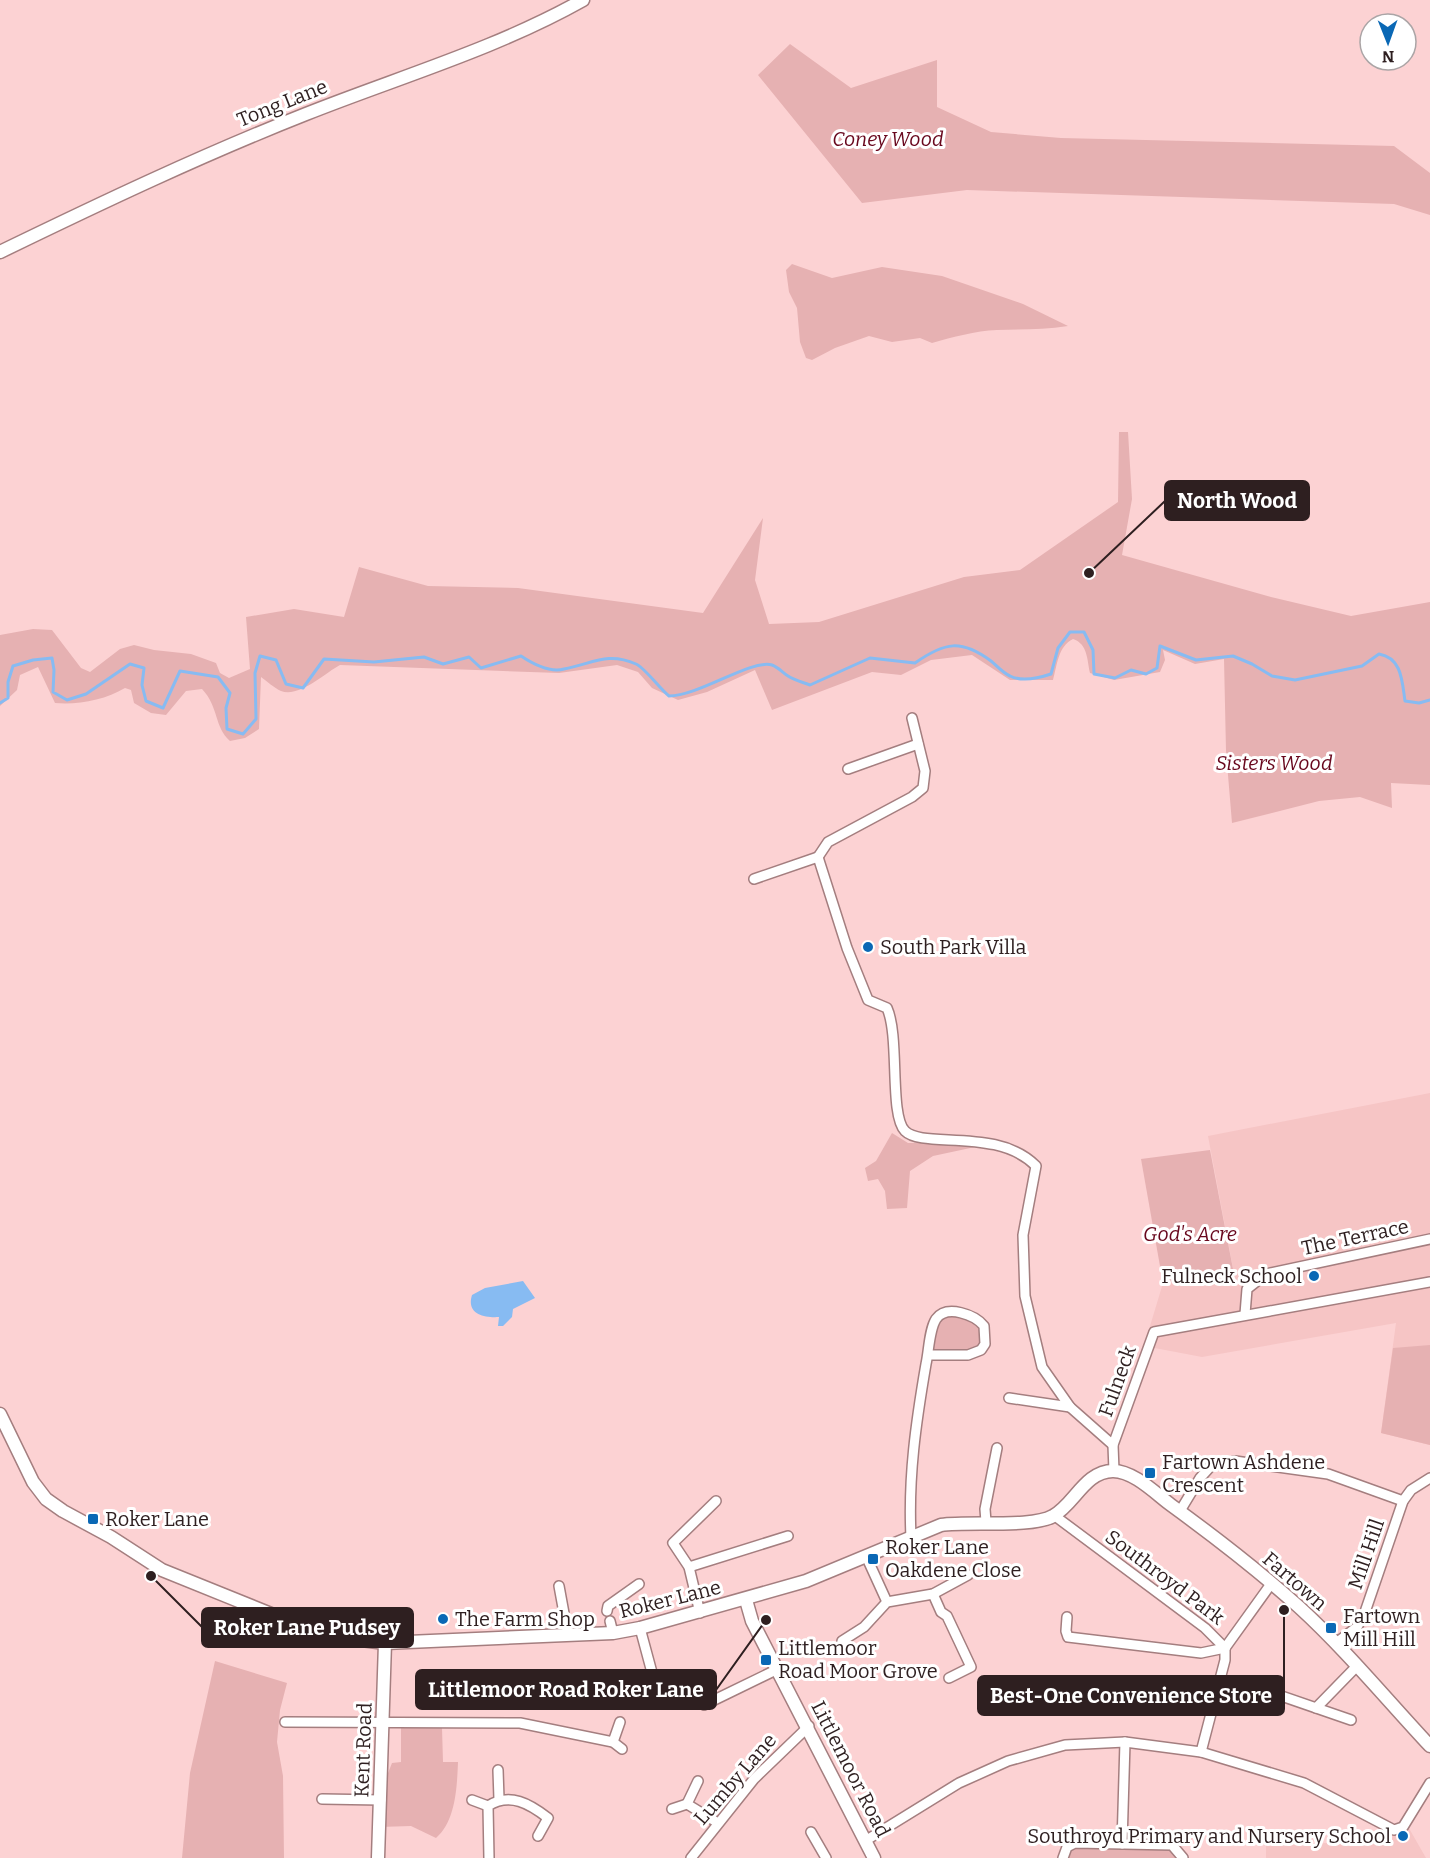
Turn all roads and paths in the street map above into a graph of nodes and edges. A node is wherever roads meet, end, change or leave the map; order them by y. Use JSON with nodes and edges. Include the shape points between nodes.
{"nodes":[{"id":1,"x":583,"y":0,"type":"edge"},
{"id":2,"x":0,"y":252,"type":"edge"},
{"id":3,"x":912,"y":718,"type":"dead end"},
{"id":4,"x":918,"y":744,"type":"junction"},
{"id":5,"x":848,"y":769,"type":"dead end"},
{"id":6,"x":818,"y":856,"type":"junction"},
{"id":7,"x":754,"y":879,"type":"dead end"},
{"id":8,"x":1430,"y":1239,"type":"edge"},
{"id":9,"x":1430,"y":1282,"type":"edge"},
{"id":10,"x":1245,"y":1314,"type":"junction"},
{"id":11,"x":928,"y":1355,"type":"junction"},
{"id":12,"x":1009,"y":1398,"type":"dead end"},
{"id":13,"x":1070,"y":1407,"type":"junction"},
{"id":14,"x":0,"y":1414,"type":"edge"},
{"id":15,"x":1113,"y":1445,"type":"junction"},
{"id":16,"x":997,"y":1448,"type":"dead end"},
{"id":17,"x":1113,"y":1471,"type":"junction"},
{"id":18,"x":1430,"y":1478,"type":"edge"},
{"id":19,"x":716,"y":1500,"type":"dead end"},
{"id":20,"x":1403,"y":1501,"type":"junction"},
{"id":21,"x":1180,"y":1511,"type":"junction"},
{"id":22,"x":1054,"y":1516,"type":"junction"},
{"id":23,"x":986,"y":1522,"type":"junction"},
{"id":24,"x":788,"y":1536,"type":"dead end"},
{"id":25,"x":910,"y":1537,"type":"junction"},
{"id":26,"x":866,"y":1556,"type":"junction"},
{"id":27,"x":689,"y":1567,"type":"junction"},
{"id":28,"x":968,"y":1575,"type":"dead end"},
{"id":29,"x":639,"y":1584,"type":"dead end"},
{"id":30,"x":1271,"y":1584,"type":"junction"},
{"id":31,"x":559,"y":1586,"type":"dead end"},
{"id":32,"x":933,"y":1594,"type":"junction"},
{"id":33,"x":746,"y":1600,"type":"junction"},
{"id":34,"x":887,"y":1602,"type":"junction"},
{"id":35,"x":607,"y":1611,"type":"dead end"},
{"id":36,"x":700,"y":1613,"type":"junction"},
{"id":37,"x":1067,"y":1617,"type":"dead end"},
{"id":38,"x":640,"y":1628,"type":"junction"},
{"id":39,"x":568,"y":1635,"type":"junction"},
{"id":40,"x":842,"y":1641,"type":"dead end"},
{"id":41,"x":385,"y":1643,"type":"junction"},
{"id":42,"x":1336,"y":1643,"type":"junction"},
{"id":43,"x":1225,"y":1648,"type":"junction"},
{"id":44,"x":1356,"y":1667,"type":"junction"},
{"id":45,"x":778,"y":1669,"type":"junction"},
{"id":46,"x":671,"y":1676,"type":"dead end"},
{"id":47,"x":949,"y":1678,"type":"dead end"},
{"id":48,"x":654,"y":1680,"type":"junction"},
{"id":49,"x":638,"y":1684,"type":"dead end"},
{"id":50,"x":1267,"y":1691,"type":"dead end"},
{"id":51,"x":704,"y":1705,"type":"dead end"},
{"id":52,"x":1316,"y":1708,"type":"junction"},
{"id":53,"x":1351,"y":1720,"type":"dead end"},
{"id":54,"x":383,"y":1721,"type":"junction"},
{"id":55,"x":285,"y":1722,"type":"dead end"},
{"id":56,"x":620,"y":1722,"type":"dead end"},
{"id":57,"x":808,"y":1726,"type":"junction"},
{"id":58,"x":613,"y":1742,"type":"junction"},
{"id":59,"x":1125,"y":1742,"type":"junction"},
{"id":60,"x":1430,"y":1746,"type":"edge"},
{"id":61,"x":622,"y":1749,"type":"dead end"},
{"id":62,"x":1201,"y":1752,"type":"junction"},
{"id":63,"x":498,"y":1770,"type":"dead end"},
{"id":64,"x":698,"y":1781,"type":"dead end"},
{"id":65,"x":1430,"y":1783,"type":"edge"},
{"id":66,"x":322,"y":1799,"type":"dead end"},
{"id":67,"x":498,"y":1799,"type":"junction"},
{"id":68,"x":381,"y":1800,"type":"junction"},
{"id":69,"x":472,"y":1800,"type":"dead end"},
{"id":70,"x":687,"y":1804,"type":"junction"},
{"id":71,"x":488,"y":1806,"type":"junction"},
{"id":72,"x":672,"y":1809,"type":"dead end"},
{"id":73,"x":718,"y":1823,"type":"junction"},
{"id":74,"x":811,"y":1832,"type":"dead end"},
{"id":75,"x":538,"y":1836,"type":"dead end"},
{"id":76,"x":865,"y":1840,"type":"junction"},
{"id":77,"x":1122,"y":1844,"type":"junction"},
{"id":78,"x":697,"y":1856,"type":"edge"},
{"id":79,"x":378,"y":1858,"type":"edge"},
{"id":80,"x":489,"y":1858,"type":"edge"},
{"id":81,"x":826,"y":1858,"type":"edge"},
{"id":82,"x":874,"y":1858,"type":"edge"},
{"id":83,"x":1063,"y":1858,"type":"edge"},
{"id":84,"x":1183,"y":1858,"type":"edge"}],
"edges":[{"from":1,"to":2,"type":"street","name":"Tong Lane","via":[[504,38],[304,114],[149,179]]},
{"from":3,"to":4,"type":"street"},
{"from":4,"to":5,"type":"street"},
{"from":4,"to":6,"type":"street","via":[[925,771],[922,788],[828,842]]},
{"from":6,"to":7,"type":"street"},
{"from":6,"to":13,"type":"street","via":[[868,1000],[887,1008],[894,1022],[898,1110],[905,1131],[917,1137],[1001,1145],[1027,1157],[1036,1166],[1023,1234],[1024,1296],[1042,1367]]},
{"from":8,"to":10,"type":"street","name":"The Terrace","via":[[1266,1274],[1247,1289]]},
{"from":9,"to":10,"type":"street","name":"Fulneck"},
{"from":10,"to":15,"type":"street","name":"Fulneck","via":[[1154,1332]]},
{"from":11,"to":11,"type":"street","via":[[934,1322],[942,1313],[968,1316],[984,1326],[985,1344],[975,1354]]},
{"from":11,"to":25,"type":"street","via":[[910,1463]]},
{"from":12,"to":13,"type":"street"},
{"from":13,"to":15,"type":"street"},
{"from":14,"to":41,"type":"street","name":"Roker Lane","via":[[33,1482],[46,1499],[162,1570],[322,1635]]},
{"from":15,"to":17,"type":"street","name":"Fulneck"},
{"from":16,"to":23,"type":"street"},
{"from":17,"to":21,"type":"street","name":"Fartown","via":[[1137,1480]]},
{"from":17,"to":22,"type":"street","via":[[1099,1474]]},
{"from":18,"to":20,"type":"street","via":[[1411,1490]]},
{"from":19,"to":27,"type":"street","via":[[674,1543]]},
{"from":20,"to":21,"type":"street","via":[[1328,1474],[1235,1461],[1211,1466]]},
{"from":20,"to":42,"type":"street","name":"Mill Hill","via":[[1364,1615],[1357,1627]]},
{"from":21,"to":30,"type":"street","name":"Fartown"},
{"from":22,"to":23,"type":"street","name":"Roker Lane","via":[[1039,1522]]},
{"from":22,"to":43,"type":"street","name":"Southroyd Park","via":[[1205,1628]]},
{"from":23,"to":25,"type":"street","name":"Roker Lane","via":[[941,1525]]},
{"from":24,"to":27,"type":"street"},
{"from":25,"to":26,"type":"street","name":"Roker Lane"},
{"from":26,"to":33,"type":"street","name":"Roker Lane"},
{"from":26,"to":34,"type":"street"},
{"from":27,"to":36,"type":"street"},
{"from":28,"to":32,"type":"street"},
{"from":29,"to":35,"type":"street","via":[[621,1594]]},
{"from":30,"to":42,"type":"street","name":"Fartown"},
{"from":30,"to":43,"type":"street"},
{"from":31,"to":39,"type":"street"},
{"from":32,"to":34,"type":"street"},
{"from":32,"to":47,"type":"street","via":[[976,1665]]},
{"from":33,"to":36,"type":"street","name":"Roker Lane"},
{"from":33,"to":45,"type":"street","name":"Littlemoor Road"},
{"from":34,"to":40,"type":"street","via":[[864,1627]]},
{"from":36,"to":38,"type":"street","name":"Roker Lane"},
{"from":37,"to":43,"type":"street","name":"Southroyd Park","via":[[1068,1637],[1201,1653]]},
{"from":38,"to":39,"type":"street","name":"Roker Lane","via":[[611,1627]]},
{"from":38,"to":48,"type":"street"},
{"from":39,"to":41,"type":"street","name":"Roker Lane"},
{"from":41,"to":54,"type":"street","name":"Kent Road"},
{"from":42,"to":44,"type":"street","name":"Fartown"},
{"from":43,"to":62,"type":"street"},
{"from":44,"to":52,"type":"street"},
{"from":44,"to":60,"type":"street","name":"Fartown"},
{"from":45,"to":51,"type":"street"},
{"from":45,"to":57,"type":"street","name":"Littlemoor Road"},
{"from":46,"to":48,"type":"street"},
{"from":48,"to":49,"type":"street"},
{"from":50,"to":52,"type":"street"},
{"from":52,"to":53,"type":"street"},
{"from":54,"to":55,"type":"street"},
{"from":54,"to":58,"type":"street","via":[[520,1723]]},
{"from":54,"to":68,"type":"street","name":"Kent Road"},
{"from":56,"to":58,"type":"street"},
{"from":57,"to":73,"type":"street","name":"Lumby Lane","via":[[754,1779]]},
{"from":57,"to":76,"type":"street","name":"Littlemoor Road"},
{"from":58,"to":61,"type":"street"},
{"from":59,"to":62,"type":"street"},
{"from":59,"to":76,"type":"street","via":[[1065,1745],[1008,1761],[959,1783]]},
{"from":59,"to":77,"type":"street"},
{"from":62,"to":65,"type":"street","via":[[1304,1783],[1394,1830],[1403,1827]]},
{"from":63,"to":67,"type":"street"},
{"from":64,"to":70,"type":"street"},
{"from":66,"to":68,"type":"street"},
{"from":67,"to":71,"type":"street"},
{"from":67,"to":75,"type":"street","via":[[526,1802],[548,1818]]},
{"from":68,"to":79,"type":"street","name":"Kent Road"},
{"from":69,"to":71,"type":"street"},
{"from":70,"to":72,"type":"street"},
{"from":70,"to":73,"type":"street"},
{"from":71,"to":80,"type":"street"},
{"from":73,"to":78,"type":"street","name":"Lumby Lane"},
{"from":74,"to":81,"type":"street"},
{"from":76,"to":82,"type":"street","name":"Littlemoor Road"},
{"from":77,"to":83,"type":"street","via":[[1075,1843],[1067,1847]]},
{"from":77,"to":84,"type":"street","via":[[1172,1845]]}]}
